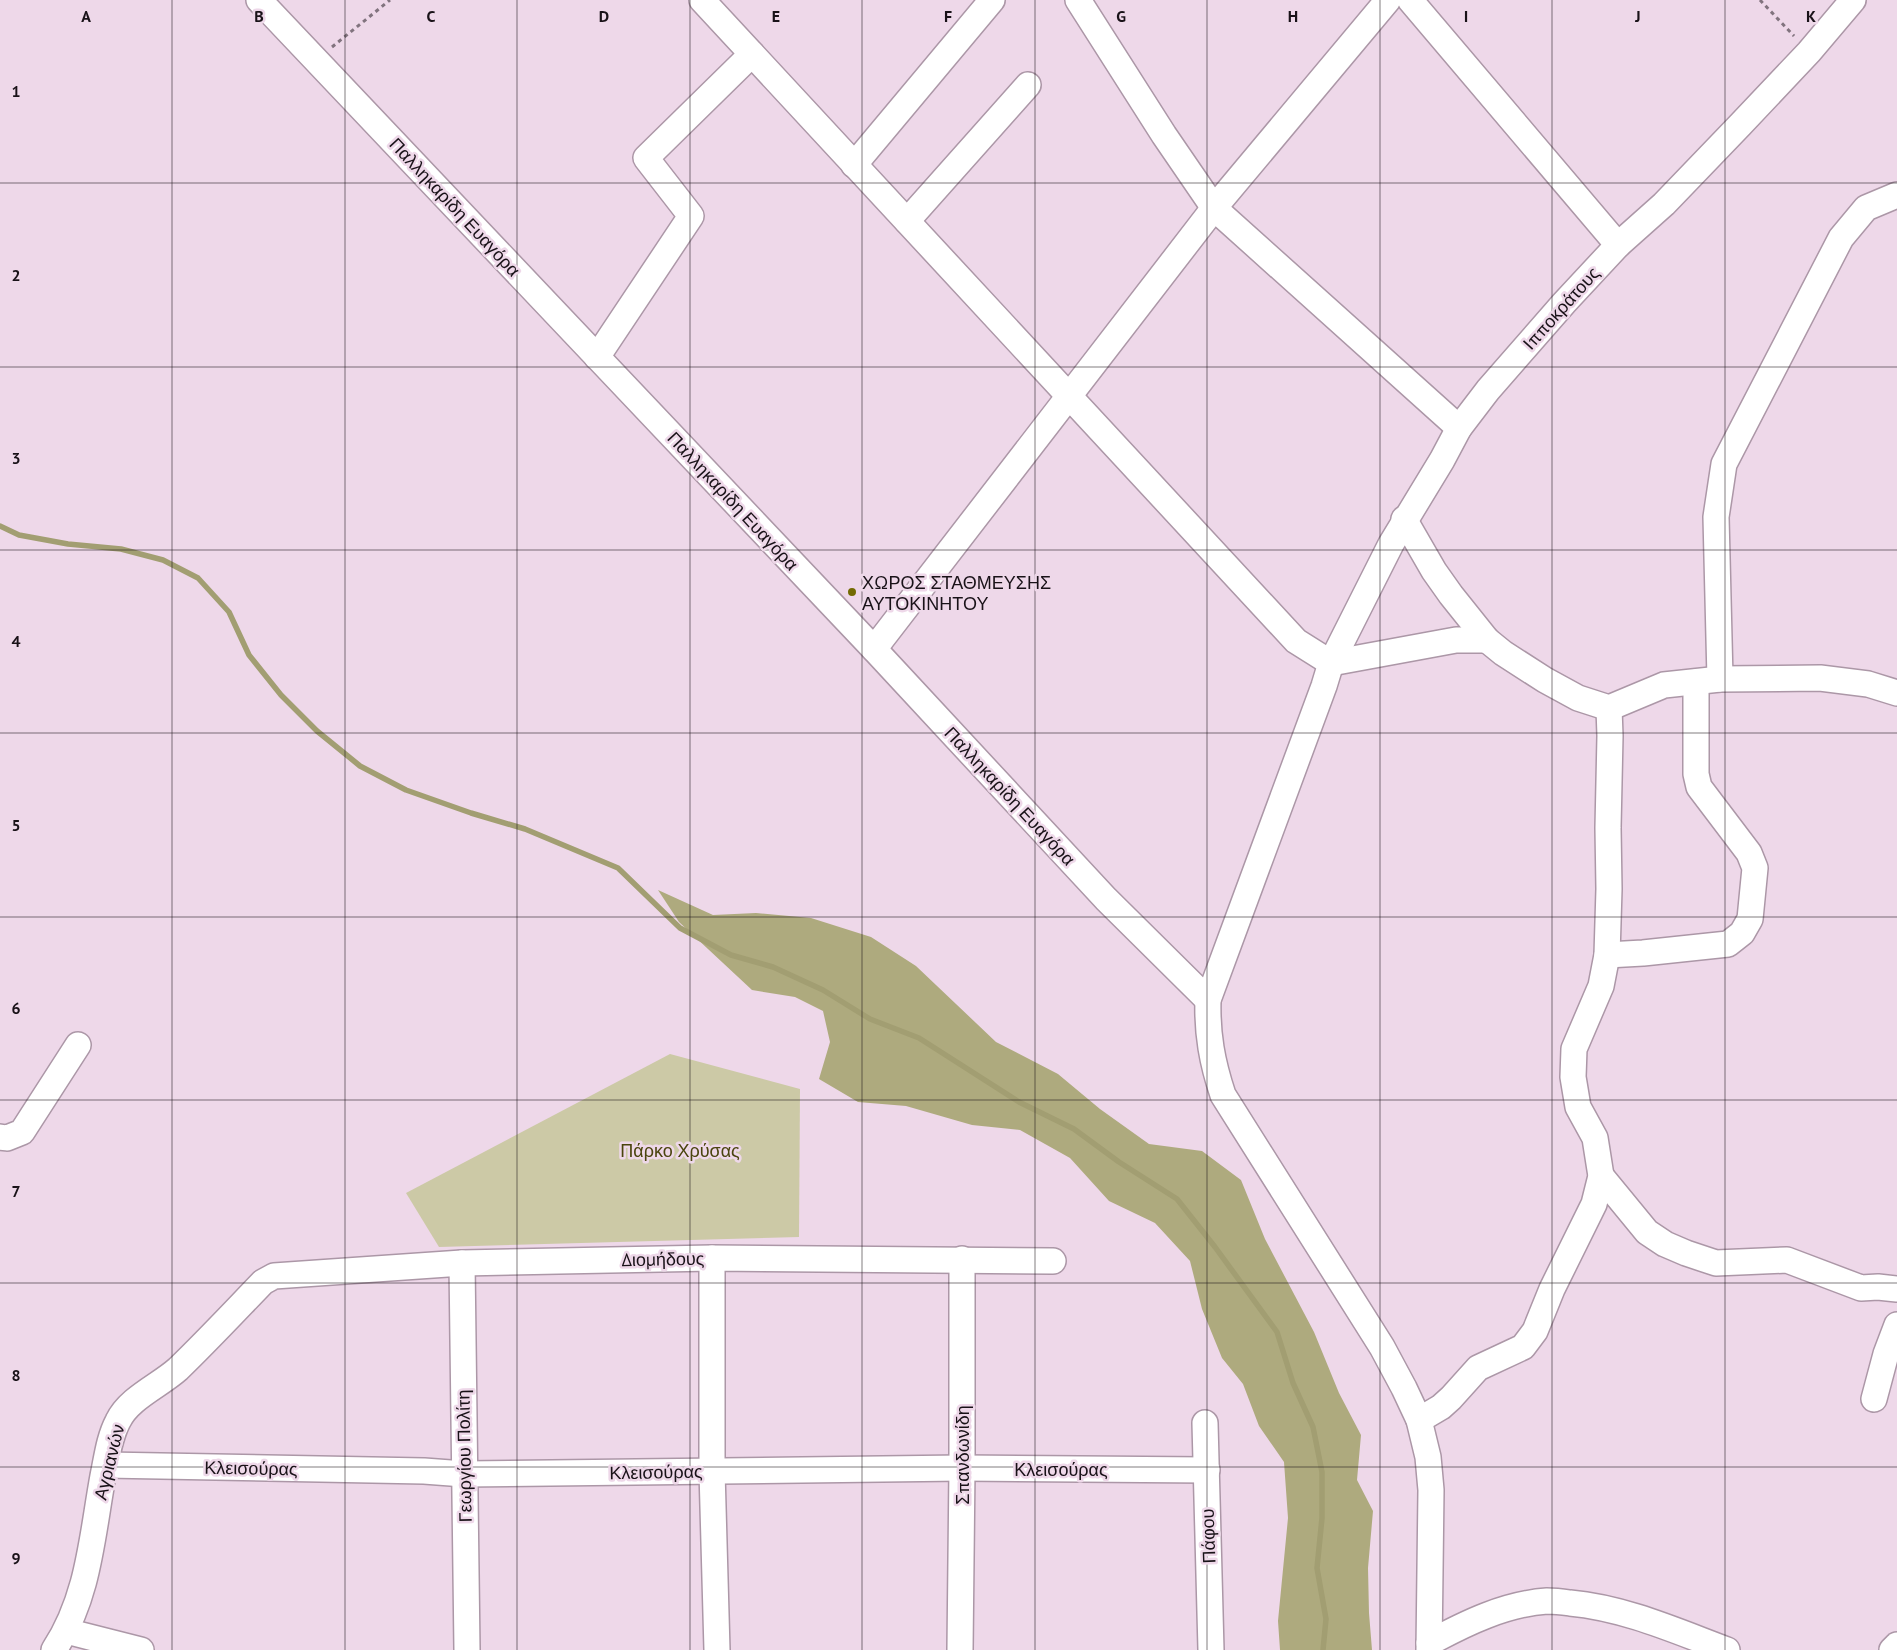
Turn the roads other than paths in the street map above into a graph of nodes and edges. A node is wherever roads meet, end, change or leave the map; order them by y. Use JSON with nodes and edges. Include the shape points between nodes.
{"nodes":[{"id":1,"x":260,"y":0,"type":"edge"},
{"id":2,"x":702,"y":0,"type":"edge"},
{"id":3,"x":992,"y":0,"type":"edge"},
{"id":4,"x":1078,"y":0,"type":"edge"},
{"id":5,"x":1388,"y":0,"type":"edge"},
{"id":6,"x":1410,"y":0,"type":"edge"},
{"id":7,"x":1853,"y":0,"type":"edge"},
{"id":8,"x":752,"y":54,"type":"junction"},
{"id":9,"x":1028,"y":85,"type":"dead end"},
{"id":10,"x":854,"y":165,"type":"junction"},
{"id":11,"x":1897,"y":195,"type":"edge"},
{"id":12,"x":1214,"y":208,"type":"junction"},
{"id":13,"x":906,"y":221,"type":"junction"},
{"id":14,"x":1618,"y":245,"type":"junction"},
{"id":15,"x":597,"y":357,"type":"junction"},
{"id":16,"x":1070,"y":396,"type":"junction"},
{"id":17,"x":1458,"y":428,"type":"junction"},
{"id":18,"x":1404,"y":519,"type":"junction"},
{"id":19,"x":1487,"y":640,"type":"junction"},
{"id":20,"x":874,"y":649,"type":"junction"},
{"id":21,"x":1331,"y":663,"type":"junction"},
{"id":22,"x":1720,"y":679,"type":"junction"},
{"id":23,"x":1696,"y":682,"type":"junction"},
{"id":24,"x":1897,"y":693,"type":"edge"},
{"id":25,"x":1609,"y":708,"type":"junction"},
{"id":26,"x":1607,"y":955,"type":"junction"},
{"id":27,"x":1208,"y":1000,"type":"junction"},
{"id":28,"x":78,"y":1045,"type":"dead end"},
{"id":29,"x":0,"y":1137,"type":"edge"},
{"id":30,"x":1601,"y":1176,"type":"junction"},
{"id":31,"x":712,"y":1258,"type":"junction"},
{"id":32,"x":962,"y":1260,"type":"junction"},
{"id":33,"x":1053,"y":1261,"type":"dead end"},
{"id":34,"x":462,"y":1263,"type":"junction"},
{"id":35,"x":274,"y":1276,"type":"joint"},
{"id":36,"x":1897,"y":1290,"type":"edge"},
{"id":37,"x":1897,"y":1325,"type":"edge"},
{"id":38,"x":1874,"y":1399,"type":"dead end"},
{"id":39,"x":1419,"y":1420,"type":"junction"},
{"id":40,"x":1205,"y":1423,"type":"dead end"},
{"id":41,"x":106,"y":1465,"type":"junction"},
{"id":42,"x":962,"y":1468,"type":"junction"},
{"id":43,"x":1206,"y":1470,"type":"junction"},
{"id":44,"x":712,"y":1471,"type":"junction"},
{"id":45,"x":464,"y":1474,"type":"junction"},
{"id":46,"x":60,"y":1641,"type":"edge"},
{"id":47,"x":1897,"y":1645,"type":"edge"},
{"id":48,"x":1429,"y":1646,"type":"edge"},
{"id":49,"x":1714,"y":1648,"type":"edge"},
{"id":50,"x":141,"y":1650,"type":"edge"},
{"id":51,"x":467,"y":1650,"type":"edge"},
{"id":52,"x":717,"y":1650,"type":"edge"},
{"id":53,"x":960,"y":1650,"type":"edge"},
{"id":54,"x":1211,"y":1650,"type":"edge"},
{"id":55,"x":1892,"y":1650,"type":"edge"}],
"edges":[{"from":1,"to":15,"type":"street","name":"Παλληκαρίδη Ευαγόρα"},
{"from":2,"to":8,"type":"street"},
{"from":3,"to":10,"type":"street"},
{"from":4,"to":12,"type":"street"},
{"from":5,"to":12,"type":"street"},
{"from":6,"to":14,"type":"street"},
{"from":7,"to":14,"type":"street","name":"Ιπποκράτους","via":[[1809,52],[1664,204]]},
{"from":8,"to":10,"type":"street"},
{"from":8,"to":15,"type":"street","via":[[646,158],[692,216]]},
{"from":9,"to":13,"type":"street"},
{"from":10,"to":13,"type":"street"},
{"from":11,"to":22,"type":"street","via":[[1866,208],[1841,238],[1724,464],[1716,517]]},
{"from":12,"to":16,"type":"street"},
{"from":12,"to":17,"type":"street"},
{"from":13,"to":16,"type":"street"},
{"from":14,"to":17,"type":"street","name":"Ιπποκράτους","via":[[1557,310]]},
{"from":15,"to":20,"type":"street","name":"Παλληκαρίδη Ευαγόρα"},
{"from":16,"to":20,"type":"street"},
{"from":16,"to":21,"type":"street","via":[[1296,641]]},
{"from":17,"to":18,"type":"street","name":"Ιπποκράτους","via":[[1442,460]]},
{"from":18,"to":19,"type":"street","via":[[1451,596]]},
{"from":18,"to":21,"type":"street","name":"Ιπποκράτους"},
{"from":19,"to":21,"type":"street","via":[[1456,640]]},
{"from":19,"to":25,"type":"street","via":[[1545,680],[1578,698]]},
{"from":20,"to":27,"type":"street","name":"Παλληκαρίδη Ευαγόρα","via":[[1106,899]]},
{"from":21,"to":27,"type":"street","name":"Ιπποκράτους"},
{"from":22,"to":23,"type":"street"},
{"from":22,"to":24,"type":"street","via":[[1820,678],[1868,684]]},
{"from":23,"to":25,"type":"street","via":[[1664,686]]},
{"from":23,"to":26,"type":"street","via":[[1696,774],[1699,787],[1749,853],[1755,868],[1750,919],[1742,933],[1728,944]]},
{"from":25,"to":26,"type":"street"},
{"from":26,"to":30,"type":"street","via":[[1601,986],[1574,1049],[1573,1068],[1578,1107],[1595,1138]]},
{"from":27,"to":39,"type":"street","via":[[1214,1067],[1223,1095],[1382,1347]]},
{"from":28,"to":29,"type":"street","via":[[22,1132],[7,1138]]},
{"from":30,"to":36,"type":"street","via":[[1647,1232],[1686,1253],[1716,1263],[1786,1260],[1861,1288]]},
{"from":30,"to":39,"type":"street","via":[[1594,1204],[1535,1331],[1524,1346],[1478,1368],[1441,1407]]},
{"from":31,"to":32,"type":"street","name":"Διομήδους"},
{"from":31,"to":34,"type":"street","name":"Διομήδους"},
{"from":31,"to":44,"type":"street"},
{"from":32,"to":33,"type":"street","name":"Διομήδους"},
{"from":32,"to":42,"type":"street","name":"Σπανδωνίδη"},
{"from":34,"to":35,"type":"street","name":"Διομήδους"},
{"from":34,"to":45,"type":"street","name":"Γεωργίου Πολίτη"},
{"from":35,"to":41,"type":"street","name":"Αγριανών","via":[[263,1282],[177,1370],[124,1410],[110,1442]]},
{"from":37,"to":38,"type":"street"},
{"from":39,"to":48,"type":"street","via":[[1428,1457],[1430,1490]]},
{"from":40,"to":43,"type":"street","name":"Πάφου"},
{"from":41,"to":45,"type":"street","name":"Κλεισούρας"},
{"from":41,"to":46,"type":"street","name":"Αγριανών","via":[[82,1593]]},
{"from":42,"to":43,"type":"street","name":"Κλεισούρας"},
{"from":42,"to":44,"type":"street","name":"Κλεισούρας"},
{"from":42,"to":53,"type":"street","name":"Σπανδωνίδη"},
{"from":43,"to":54,"type":"street","name":"Πάφου"},
{"from":44,"to":45,"type":"street","name":"Κλεισούρας"},
{"from":44,"to":52,"type":"street"},
{"from":45,"to":51,"type":"street","name":"Γεωργίου Πολίτη"},
{"from":46,"to":50,"type":"street"},
{"from":47,"to":55,"type":"street"},
{"from":48,"to":49,"type":"street","via":[[1474,1619],[1548,1601],[1617,1610]]}]}
